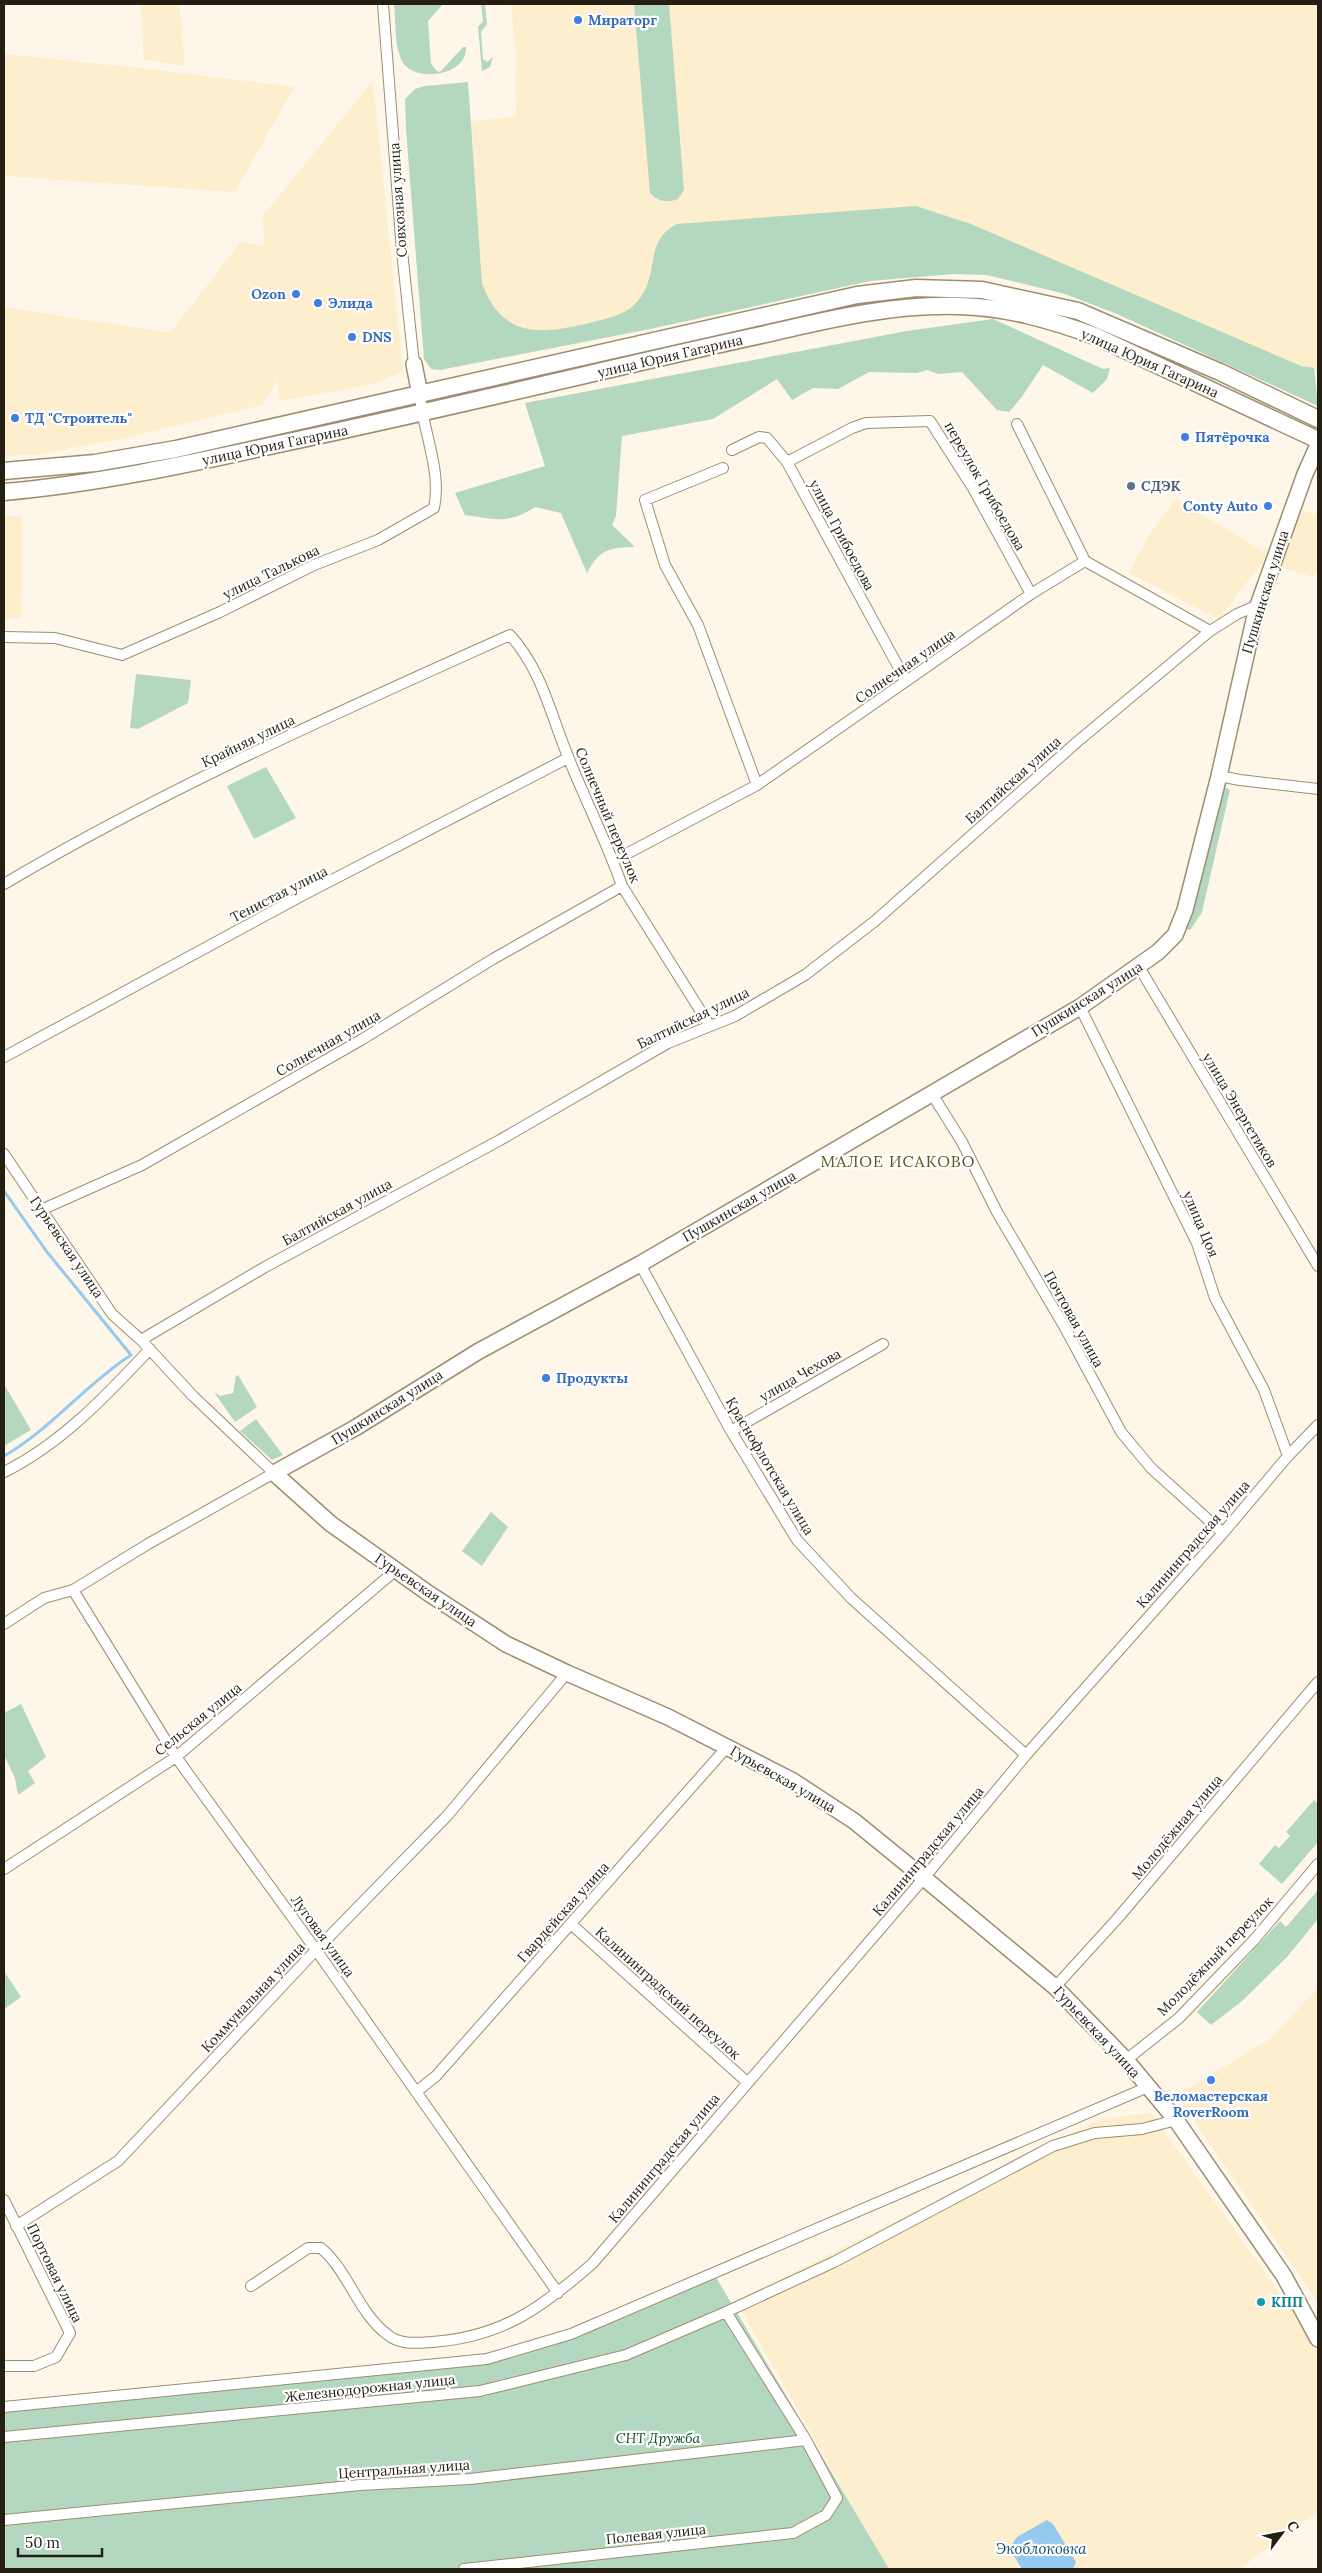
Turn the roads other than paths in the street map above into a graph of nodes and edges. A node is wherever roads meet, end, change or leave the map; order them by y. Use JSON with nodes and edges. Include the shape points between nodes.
{"nodes":[{"id":1,"x":383,"y":4,"type":"edge"},
{"id":2,"x":414,"y":364,"type":"joint"},
{"id":3,"x":420,"y":395,"type":"junction"},
{"id":4,"x":421,"y":413,"type":"junction"},
{"id":5,"x":1318,"y":418,"type":"edge"},
{"id":6,"x":1017,"y":424,"type":"dead end"},
{"id":7,"x":1318,"y":440,"type":"edge"},
{"id":8,"x":1318,"y":445,"type":"edge"},
{"id":9,"x":732,"y":450,"type":"dead end"},
{"id":10,"x":787,"y":462,"type":"junction"},
{"id":11,"x":723,"y":468,"type":"dead end"},
{"id":12,"x":4,"y":471,"type":"edge"},
{"id":13,"x":4,"y":492,"type":"edge"},
{"id":14,"x":1085,"y":561,"type":"junction"},
{"id":15,"x":1031,"y":594,"type":"junction"},
{"id":16,"x":1258,"y":605,"type":"junction"},
{"id":17,"x":1210,"y":631,"type":"junction"},
{"id":18,"x":510,"y":635,"type":"joint"},
{"id":19,"x":4,"y":637,"type":"edge"},
{"id":20,"x":906,"y":681,"type":"junction"},
{"id":21,"x":568,"y":758,"type":"junction"},
{"id":22,"x":1220,"y":776,"type":"junction"},
{"id":23,"x":756,"y":785,"type":"junction"},
{"id":24,"x":1318,"y":789,"type":"edge"},
{"id":25,"x":613,"y":860,"type":"junction"},
{"id":26,"x":4,"y":884,"type":"edge"},
{"id":27,"x":622,"y":886,"type":"junction"},
{"id":28,"x":1139,"y":967,"type":"junction"},
{"id":29,"x":1080,"y":1007,"type":"junction"},
{"id":30,"x":710,"y":1026,"type":"junction"},
{"id":31,"x":4,"y":1057,"type":"edge"},
{"id":32,"x":932,"y":1094,"type":"junction"},
{"id":33,"x":4,"y":1154,"type":"edge"},
{"id":34,"x":41,"y":1210,"type":"junction"},
{"id":35,"x":640,"y":1264,"type":"junction"},
{"id":36,"x":1318,"y":1266,"type":"edge"},
{"id":37,"x":138,"y":1338,"type":"junction"},
{"id":38,"x":883,"y":1344,"type":"dead end"},
{"id":39,"x":150,"y":1349,"type":"junction"},
{"id":40,"x":1318,"y":1425,"type":"edge"},
{"id":41,"x":731,"y":1431,"type":"junction"},
{"id":42,"x":1288,"y":1456,"type":"junction"},
{"id":43,"x":4,"y":1472,"type":"edge"},
{"id":44,"x":274,"y":1473,"type":"junction"},
{"id":45,"x":1223,"y":1534,"type":"junction"},
{"id":46,"x":396,"y":1570,"type":"junction"},
{"id":47,"x":73,"y":1590,"type":"junction"},
{"id":48,"x":4,"y":1624,"type":"edge"},
{"id":49,"x":567,"y":1673,"type":"junction"},
{"id":50,"x":1318,"y":1682,"type":"edge"},
{"id":51,"x":727,"y":1746,"type":"junction"},
{"id":52,"x":1026,"y":1755,"type":"junction"},
{"id":53,"x":176,"y":1757,"type":"junction"},
{"id":54,"x":1318,"y":1864,"type":"edge"},
{"id":55,"x":4,"y":1869,"type":"edge"},
{"id":56,"x":924,"y":1878,"type":"junction"},
{"id":57,"x":571,"y":1924,"type":"junction"},
{"id":58,"x":316,"y":1950,"type":"junction"},
{"id":59,"x":1055,"y":1987,"type":"junction"},
{"id":60,"x":1126,"y":2060,"type":"junction"},
{"id":61,"x":747,"y":2082,"type":"junction"},
{"id":62,"x":1148,"y":2087,"type":"junction"},
{"id":63,"x":416,"y":2092,"type":"junction"},
{"id":64,"x":1176,"y":2120,"type":"junction"},
{"id":65,"x":4,"y":2200,"type":"edge"},
{"id":66,"x":16,"y":2226,"type":"junction"},
{"id":67,"x":251,"y":2286,"type":"dead end"},
{"id":68,"x":558,"y":2293,"type":"junction"},
{"id":69,"x":726,"y":2312,"type":"junction"},
{"id":70,"x":1318,"y":2339,"type":"edge"},
{"id":71,"x":4,"y":2366,"type":"edge"},
{"id":72,"x":4,"y":2407,"type":"edge"},
{"id":73,"x":4,"y":2437,"type":"edge"},
{"id":74,"x":806,"y":2440,"type":"junction"},
{"id":75,"x":4,"y":2520,"type":"edge"},
{"id":76,"x":464,"y":2569,"type":"edge"}],
"edges":[{"from":1,"to":2,"type":"street","name":"Совхозная улица"},
{"from":2,"to":3,"type":"street","name":"Совхозная улица"},
{"from":3,"to":4,"type":"street","name":"улица Талькова"},
{"from":3,"to":5,"type":"main road","name":"улица Юрия Гагарина","via":[[857,294],[957,288],[1014,295],[1078,311]]},
{"from":3,"to":12,"type":"main road","name":"улица Юрия Гагарина","via":[[176,449],[95,463]]},
{"from":4,"to":7,"type":"main road","name":"улица Юрия Гагарина","via":[[855,314],[920,306],[962,306],[1039,318],[1095,336]]},
{"from":4,"to":13,"type":"main road","name":"улица Юрия Гагарина","via":[[127,476]]},
{"from":4,"to":19,"type":"street","name":"улица Талькова","via":[[434,470],[437,494],[434,508],[378,540],[314,565],[220,612],[122,655],[55,638]]},
{"from":6,"to":14,"type":"street"},
{"from":8,"to":16,"type":"street","name":"Пушкинская улица"},
{"from":9,"to":10,"type":"street","name":"улица Грибоедова","via":[[759,437],[767,438]]},
{"from":10,"to":15,"type":"street","name":"переулок Грибоедова","via":[[866,423],[930,421],[973,488]]},
{"from":10,"to":20,"type":"street","name":"улица Грибоедова"},
{"from":11,"to":23,"type":"street","via":[[645,500],[665,565],[698,625]]},
{"from":14,"to":15,"type":"street","name":"Солнечная улица"},
{"from":14,"to":17,"type":"street"},
{"from":15,"to":20,"type":"street","name":"Солнечная улица"},
{"from":16,"to":17,"type":"street","name":"Балтийская улица"},
{"from":16,"to":22,"type":"street","name":"Пушкинская улица"},
{"from":17,"to":30,"type":"street","name":"Балтийская улица","via":[[1077,742],[875,921],[805,975],[735,1016]]},
{"from":18,"to":21,"type":"street","name":"Солнечный переулок","via":[[526,652],[545,693]]},
{"from":18,"to":26,"type":"street","name":"Крайняя улица","via":[[289,736],[141,810]]},
{"from":20,"to":23,"type":"street","name":"Солнечная улица"},
{"from":21,"to":25,"type":"street","name":"Солнечный переулок"},
{"from":21,"to":31,"type":"street","name":"Тенистая улица","via":[[303,895]]},
{"from":22,"to":24,"type":"street"},
{"from":22,"to":28,"type":"street","name":"Пушкинская улица","via":[[1185,910],[1175,935]]},
{"from":23,"to":25,"type":"street","name":"Солнечная улица"},
{"from":25,"to":27,"type":"street","name":"Солнечный переулок"},
{"from":27,"to":30,"type":"street","name":"Солнечный переулок"},
{"from":27,"to":34,"type":"street","name":"Солнечная улица","via":[[142,1165]]},
{"from":28,"to":29,"type":"street","name":"Пушкинская улица"},
{"from":28,"to":36,"type":"street","name":"улица Энергетиков"},
{"from":29,"to":32,"type":"street","name":"Пушкинская улица"},
{"from":29,"to":42,"type":"street","name":"улица Цоя","via":[[1197,1243],[1215,1298],[1264,1390]]},
{"from":30,"to":37,"type":"street","name":"Балтийская улица","via":[[668,1044]]},
{"from":32,"to":35,"type":"street","name":"Пушкинская улица"},
{"from":32,"to":45,"type":"street","name":"Почтовая улица","via":[[962,1142],[997,1212],[1121,1432],[1151,1468]]},
{"from":33,"to":34,"type":"street","name":"Гурьевская улица"},
{"from":34,"to":37,"type":"street","name":"Гурьевская улица","via":[[112,1314]]},
{"from":35,"to":41,"type":"street","name":"Краснофлотская улица"},
{"from":35,"to":44,"type":"street","name":"Пушкинская улица","via":[[480,1351],[355,1428]]},
{"from":37,"to":39,"type":"street","name":"Гурьевская улица"},
{"from":38,"to":41,"type":"street","name":"улица Чехова"},
{"from":39,"to":43,"type":"street","via":[[66,1432],[30,1460]]},
{"from":39,"to":44,"type":"street","name":"Гурьевская улица","via":[[193,1396]]},
{"from":40,"to":42,"type":"street","name":"Калининградская улица"},
{"from":41,"to":52,"type":"street","name":"Краснофлотская улица","via":[[797,1540],[851,1598]]},
{"from":42,"to":45,"type":"street","name":"Калининградская улица"},
{"from":44,"to":46,"type":"street","name":"Гурьевская улица","via":[[331,1524]]},
{"from":44,"to":47,"type":"street","name":"Пушкинская улица"},
{"from":45,"to":52,"type":"street","name":"Калининградская улица"},
{"from":46,"to":49,"type":"street","name":"Гурьевская улица","via":[[506,1644]]},
{"from":46,"to":53,"type":"street","name":"Сельская улица"},
{"from":47,"to":48,"type":"street","name":"Пушкинская улица","via":[[44,1598]]},
{"from":47,"to":53,"type":"street","name":"Луговая улица"},
{"from":49,"to":51,"type":"street","name":"Гурьевская улица"},
{"from":49,"to":58,"type":"street","name":"Коммунальная улица","via":[[447,1816]]},
{"from":50,"to":59,"type":"street","name":"Молодёжная улица","via":[[1117,1919]]},
{"from":51,"to":56,"type":"street","name":"Гурьевская улица","via":[[792,1781],[854,1821]]},
{"from":51,"to":57,"type":"street","name":"Гвардейская улица"},
{"from":52,"to":56,"type":"street","name":"Калининградская улица"},
{"from":53,"to":55,"type":"street","name":"Сельская улица"},
{"from":53,"to":58,"type":"street","name":"Луговая улица"},
{"from":54,"to":60,"type":"street","name":"Молодёжный переулок","via":[[1254,1940],[1179,2018]]},
{"from":56,"to":59,"type":"street","name":"Гурьевская улица"},
{"from":56,"to":61,"type":"street","name":"Калининградская улица"},
{"from":57,"to":61,"type":"street","name":"Калининградский переулок"},
{"from":57,"to":63,"type":"street","name":"Гвардейская улица","via":[[436,2076]]},
{"from":58,"to":63,"type":"street","name":"Луговая улица"},
{"from":58,"to":66,"type":"street","name":"Коммунальная улица","via":[[118,2161]]},
{"from":59,"to":60,"type":"street","name":"Гурьевская улица"},
{"from":60,"to":62,"type":"street","name":"Гурьевская улица"},
{"from":61,"to":68,"type":"street","name":"Калининградская улица","via":[[592,2264]]},
{"from":62,"to":64,"type":"street","name":"Гурьевская улица"},
{"from":62,"to":72,"type":"street","via":[[571,2334],[487,2359]]},
{"from":63,"to":68,"type":"street","name":"Луговая улица"},
{"from":64,"to":69,"type":"street","name":"Железнодорожная улица","via":[[1142,2129],[1094,2133],[1053,2146],[834,2262]]},
{"from":64,"to":70,"type":"street","name":"Гурьевская улица","via":[[1284,2276]]},
{"from":65,"to":66,"type":"street","name":"Портовая улица"},
{"from":66,"to":71,"type":"street","name":"Портовая улица","via":[[70,2333],[56,2357],[34,2366]]},
{"from":67,"to":68,"type":"street","name":"Калининградская улица","via":[[308,2248],[321,2248],[332,2258],[367,2314],[388,2336],[410,2343],[447,2341],[504,2326],[530,2314]]},
{"from":69,"to":73,"type":"street","name":"Железнодорожная улица","via":[[626,2355],[480,2391]]},
{"from":69,"to":74,"type":"street"},
{"from":74,"to":75,"type":"street","name":"Центральная улица","via":[[470,2479],[350,2486]]},
{"from":74,"to":76,"type":"street","name":"Полевая улица","via":[[838,2498],[826,2515],[793,2533]]}]}
